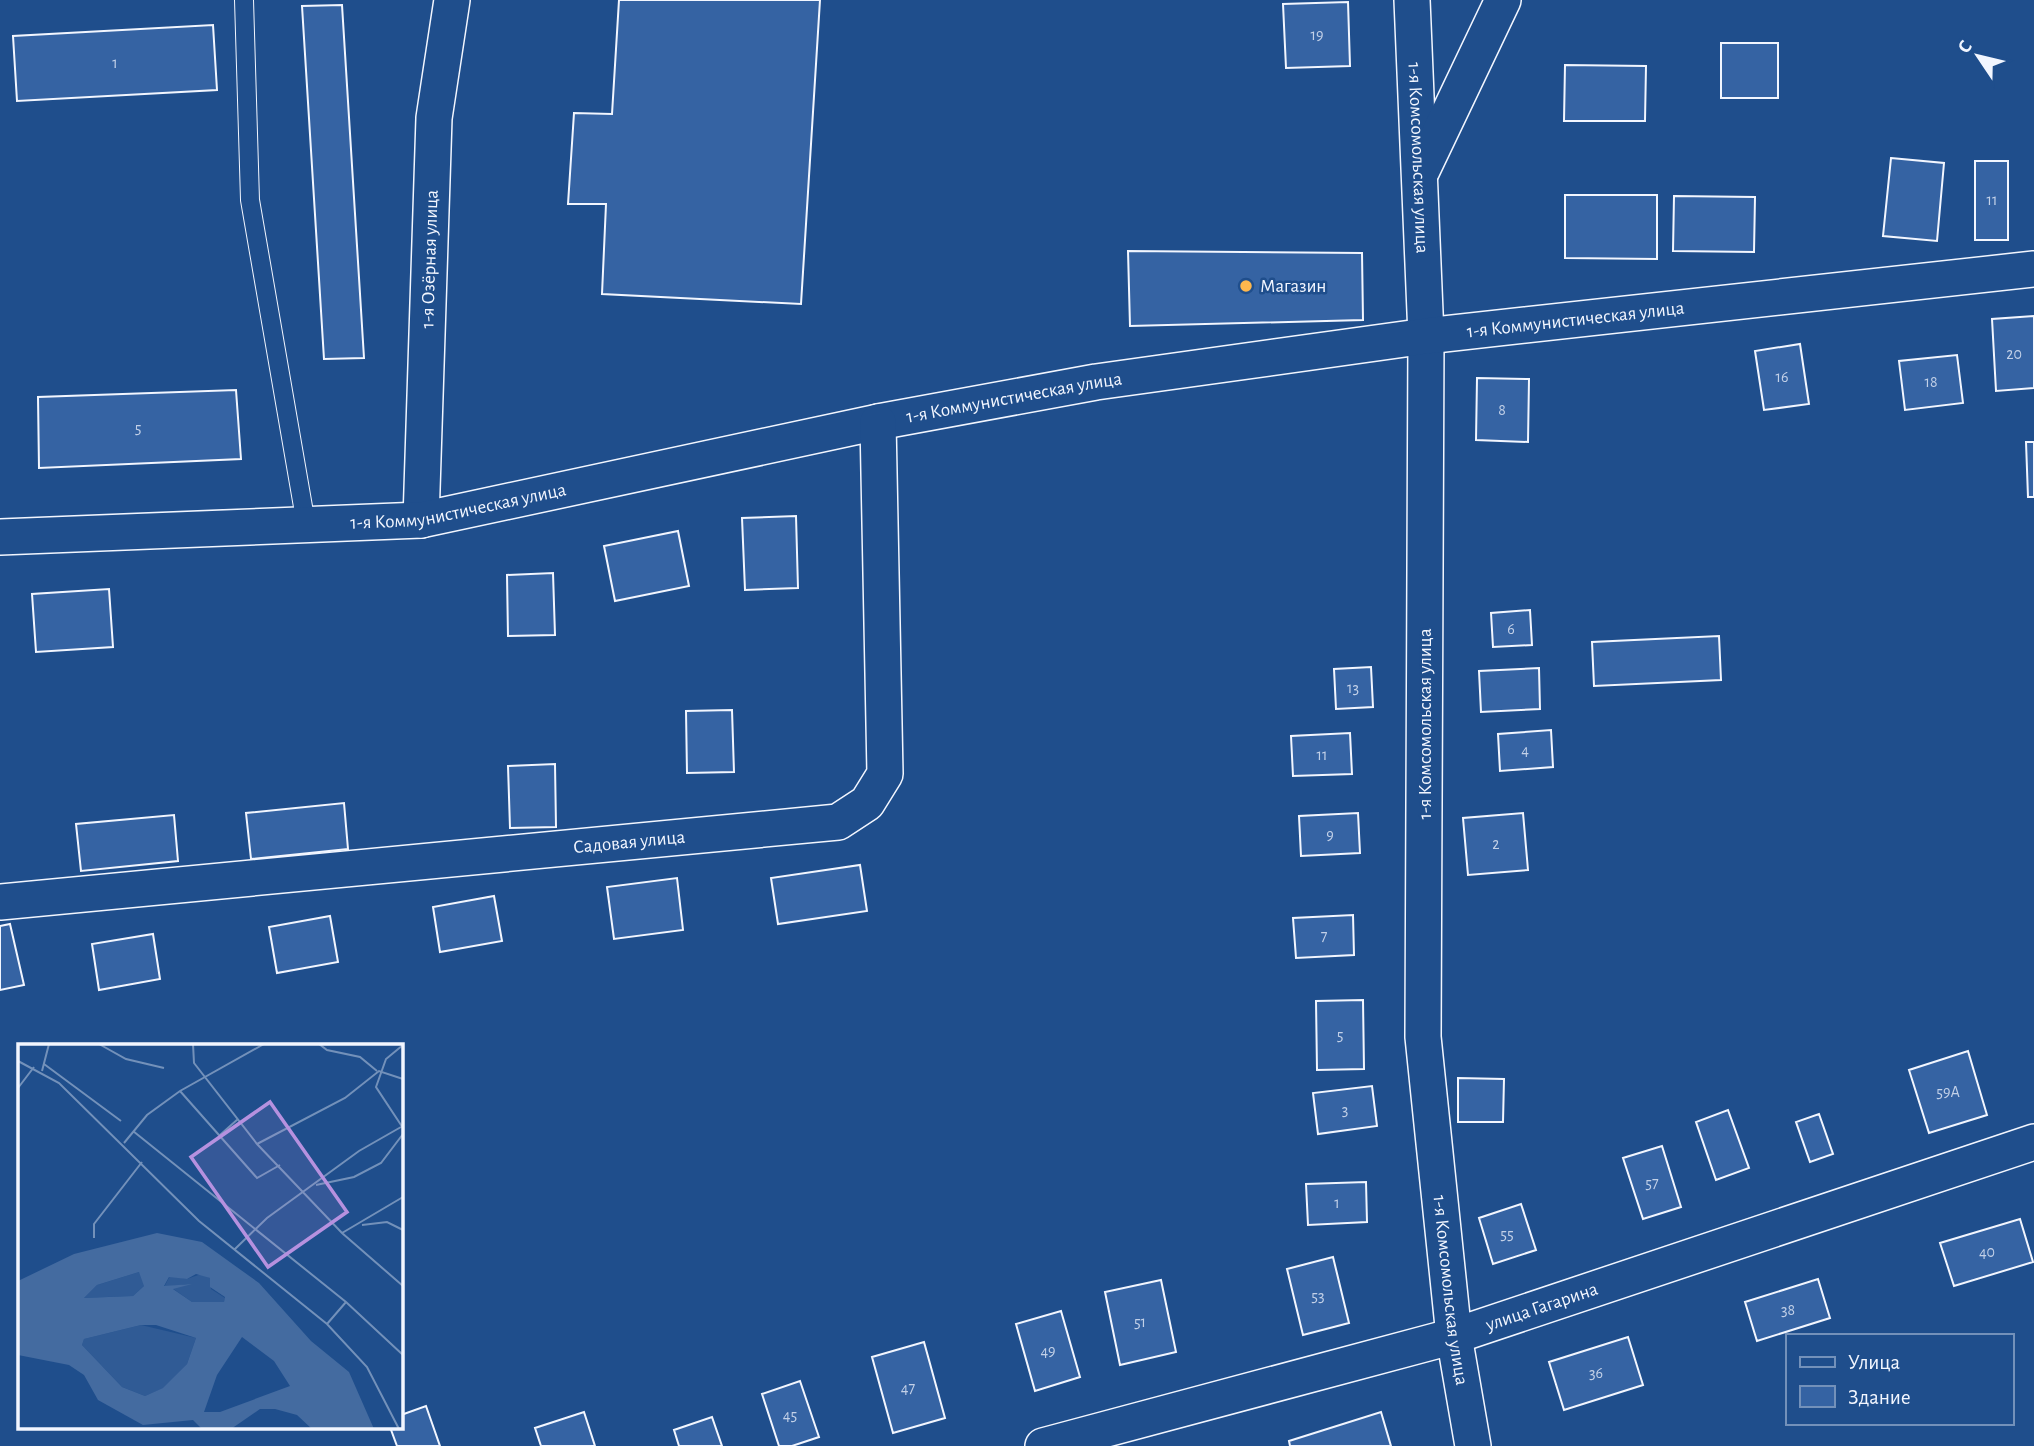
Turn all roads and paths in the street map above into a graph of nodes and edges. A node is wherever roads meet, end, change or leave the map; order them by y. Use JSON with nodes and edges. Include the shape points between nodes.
{"nodes":[{"id":1,"x":244,"y":0,"type":"edge"},
{"id":2,"x":452,"y":0,"type":"edge"},
{"id":3,"x":1412,"y":0,"type":"edge"},
{"id":4,"x":1503,"y":0,"type":"edge"},
{"id":5,"x":1419,"y":176,"type":"junction"},
{"id":6,"x":2034,"y":269,"type":"edge"},
{"id":7,"x":1426,"y":336,"type":"junction"},
{"id":8,"x":878,"y":422,"type":"junction"},
{"id":9,"x":421,"y":520,"type":"junction"},
{"id":10,"x":306,"y":524,"type":"junction"},
{"id":11,"x":0,"y":537,"type":"edge"},
{"id":12,"x":0,"y":902,"type":"edge"},
{"id":13,"x":2034,"y":1142,"type":"edge"},
{"id":14,"x":1454,"y":1336,"type":"junction"},
{"id":15,"x":1043,"y":1446,"type":"edge"},
{"id":16,"x":1473,"y":1446,"type":"edge"}],
"edges":[{"from":1,"to":10,"type":"lane","via":[[250,200]]},
{"from":2,"to":9,"type":"street","name":"1-я Озёрная улица","via":[[434,118]]},
{"from":3,"to":5,"type":"street","name":"1-я Комсомольская улица"},
{"from":4,"to":5,"type":"street"},
{"from":5,"to":7,"type":"street","name":"1-я Комсомольская улица"},
{"from":6,"to":7,"type":"street","name":"1-я Коммунистическая улица"},
{"from":7,"to":8,"type":"street","name":"1-я Коммунистическая улица","via":[[1096,382]]},
{"from":7,"to":14,"type":"street","name":"1-я Комсомольская улица","via":[[1423,1037]]},
{"from":8,"to":9,"type":"street","name":"1-я Коммунистическая улица"},
{"from":8,"to":12,"type":"street","name":"Садовая улица","via":[[885,774],[867,803],[838,822]]},
{"from":9,"to":10,"type":"street","name":"1-я Коммунистическая улица"},
{"from":10,"to":11,"type":"street","name":"1-я Коммунистическая улица"},
{"from":13,"to":14,"type":"street","name":"улица Гагарина"},
{"from":14,"to":15,"type":"street","name":"улица Гагарина"},
{"from":14,"to":16,"type":"street","name":"1-я Комсомольская улица"}]}
